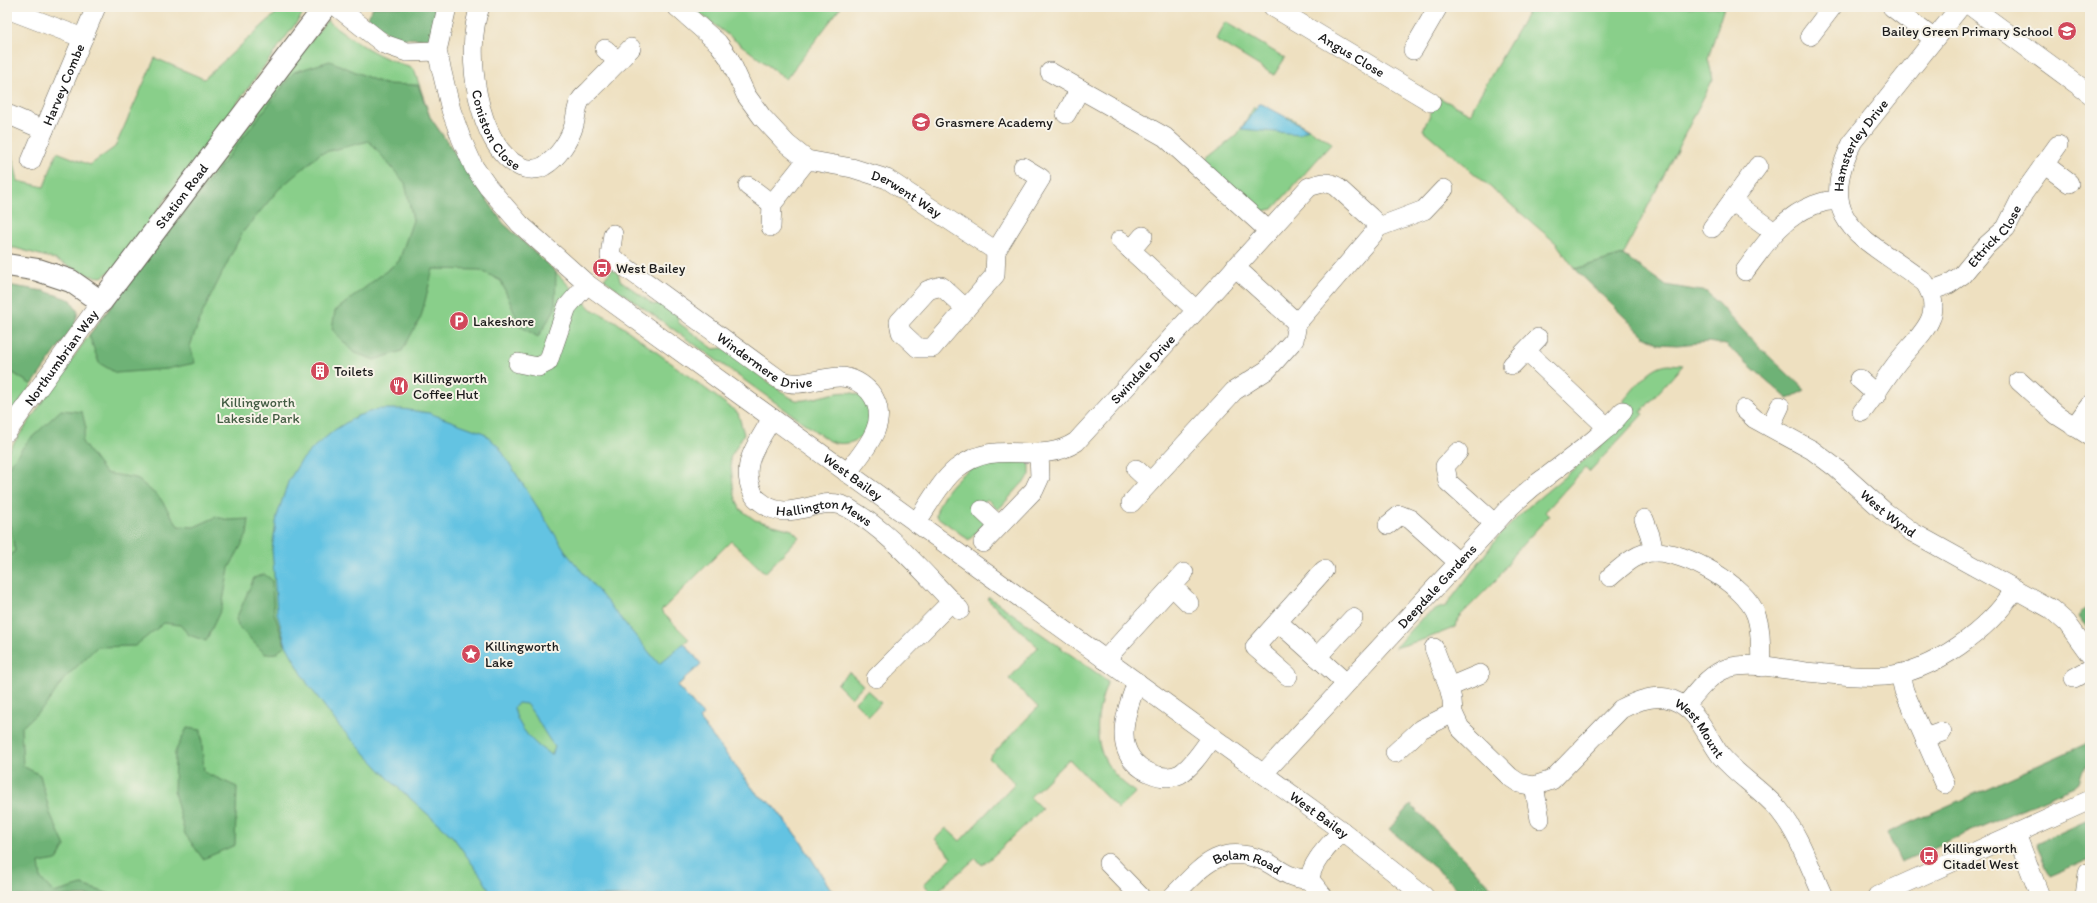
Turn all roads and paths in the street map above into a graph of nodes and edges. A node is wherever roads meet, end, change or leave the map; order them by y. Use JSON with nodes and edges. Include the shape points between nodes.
{"nodes":[{"id":1,"x":96,"y":7,"type":"edge"},
{"id":2,"x":325,"y":7,"type":"edge"},
{"id":3,"x":337,"y":7,"type":"edge"},
{"id":4,"x":447,"y":7,"type":"edge"},
{"id":5,"x":480,"y":7,"type":"edge"},
{"id":6,"x":677,"y":7,"type":"edge"},
{"id":7,"x":1273,"y":7,"type":"edge"},
{"id":8,"x":1438,"y":7,"type":"edge"},
{"id":9,"x":1832,"y":7,"type":"edge"},
{"id":10,"x":1892,"y":7,"type":"edge"},
{"id":11,"x":1960,"y":7,"type":"edge"},
{"id":12,"x":1972,"y":7,"type":"edge"},
{"id":13,"x":7,"y":9,"type":"edge"},
{"id":14,"x":1810,"y":36,"type":"dead end"},
{"id":15,"x":83,"y":38,"type":"junction"},
{"id":16,"x":1934,"y":38,"type":"junction"},
{"id":17,"x":1413,"y":50,"type":"dead end"},
{"id":18,"x":437,"y":51,"type":"junction"},
{"id":19,"x":618,"y":53,"type":"dead end"},
{"id":20,"x":1050,"y":72,"type":"dead end"},
{"id":21,"x":1080,"y":89,"type":"junction"},
{"id":22,"x":2090,"y":94,"type":"edge"},
{"id":23,"x":1431,"y":102,"type":"dead end"},
{"id":24,"x":7,"y":114,"type":"edge"},
{"id":25,"x":1066,"y":114,"type":"dead end"},
{"id":26,"x":44,"y":130,"type":"junction"},
{"id":27,"x":2058,"y":145,"type":"dead end"},
{"id":28,"x":806,"y":160,"type":"junction"},
{"id":29,"x":31,"y":161,"type":"dead end"},
{"id":30,"x":2044,"y":164,"type":"junction"},
{"id":31,"x":1758,"y":166,"type":"dead end"},
{"id":32,"x":1023,"y":167,"type":"dead end"},
{"id":33,"x":2069,"y":183,"type":"dead end"},
{"id":34,"x":748,"y":186,"type":"dead end"},
{"id":35,"x":1444,"y":188,"type":"dead end"},
{"id":36,"x":1732,"y":201,"type":"junction"},
{"id":37,"x":1838,"y":201,"type":"junction"},
{"id":38,"x":772,"y":204,"type":"junction"},
{"id":39,"x":771,"y":227,"type":"dead end"},
{"id":40,"x":1376,"y":228,"type":"junction"},
{"id":41,"x":1712,"y":228,"type":"dead end"},
{"id":42,"x":1269,"y":231,"type":"junction"},
{"id":43,"x":1774,"y":232,"type":"junction"},
{"id":44,"x":612,"y":234,"type":"dead end"},
{"id":45,"x":1131,"y":242,"type":"dead end"},
{"id":46,"x":996,"y":251,"type":"junction"},
{"id":47,"x":7,"y":265,"type":"edge"},
{"id":48,"x":1235,"y":267,"type":"junction"},
{"id":49,"x":1745,"y":271,"type":"dead end"},
{"id":50,"x":587,"y":284,"type":"junction"},
{"id":51,"x":1930,"y":291,"type":"junction"},
{"id":52,"x":101,"y":302,"type":"junction"},
{"id":53,"x":966,"y":309,"type":"dead end"},
{"id":54,"x":1196,"y":310,"type":"junction"},
{"id":55,"x":1297,"y":323,"type":"junction"},
{"id":56,"x":518,"y":363,"type":"dead end"},
{"id":57,"x":1512,"y":365,"type":"dead end"},
{"id":58,"x":1859,"y":379,"type":"dead end"},
{"id":59,"x":2020,"y":381,"type":"dead end"},
{"id":60,"x":1877,"y":395,"type":"junction"},
{"id":61,"x":2090,"y":405,"type":"edge"},
{"id":62,"x":1780,"y":406,"type":"dead end"},
{"id":63,"x":1744,"y":410,"type":"dead end"},
{"id":64,"x":1623,"y":411,"type":"dead end"},
{"id":65,"x":1862,"y":412,"type":"dead end"},
{"id":66,"x":772,"y":418,"type":"junction"},
{"id":67,"x":1770,"y":426,"type":"junction"},
{"id":68,"x":1608,"y":428,"type":"junction"},
{"id":69,"x":7,"y":432,"type":"edge"},
{"id":70,"x":2082,"y":432,"type":"edge"},
{"id":71,"x":1458,"y":452,"type":"dead end"},
{"id":72,"x":1039,"y":453,"type":"junction"},
{"id":73,"x":1136,"y":469,"type":"dead end"},
{"id":74,"x":847,"y":473,"type":"junction"},
{"id":75,"x":1150,"y":482,"type":"junction"},
{"id":76,"x":1131,"y":503,"type":"dead end"},
{"id":77,"x":982,"y":510,"type":"dead end"},
{"id":78,"x":1644,"y":519,"type":"dead end"},
{"id":79,"x":916,"y":523,"type":"junction"},
{"id":80,"x":1494,"y":524,"type":"junction"},
{"id":81,"x":1388,"y":525,"type":"dead end"},
{"id":82,"x":999,"y":526,"type":"junction"},
{"id":83,"x":983,"y":543,"type":"dead end"},
{"id":84,"x":1654,"y":552,"type":"junction"},
{"id":85,"x":1458,"y":562,"type":"junction"},
{"id":86,"x":1324,"y":570,"type":"dead end"},
{"id":87,"x":1610,"y":577,"type":"dead end"},
{"id":88,"x":2014,"y":589,"type":"junction"},
{"id":89,"x":1189,"y":603,"type":"dead end"},
{"id":90,"x":1353,"y":618,"type":"dead end"},
{"id":91,"x":1278,"y":622,"type":"junction"},
{"id":92,"x":1434,"y":648,"type":"dead end"},
{"id":93,"x":2090,"y":655,"type":"edge"},
{"id":94,"x":1317,"y":657,"type":"junction"},
{"id":95,"x":1105,"y":660,"type":"junction"},
{"id":96,"x":1760,"y":667,"type":"junction"},
{"id":97,"x":1480,"y":674,"type":"dead end"},
{"id":98,"x":1900,"y":674,"type":"junction"},
{"id":99,"x":1288,"y":676,"type":"dead end"},
{"id":100,"x":876,"y":678,"type":"dead end"},
{"id":101,"x":1137,"y":682,"type":"junction"},
{"id":102,"x":1346,"y":683,"type":"junction"},
{"id":103,"x":1449,"y":687,"type":"junction"},
{"id":104,"x":1685,"y":706,"type":"junction"},
{"id":105,"x":1453,"y":713,"type":"junction"},
{"id":106,"x":1942,"y":732,"type":"dead end"},
{"id":107,"x":1212,"y":737,"type":"junction"},
{"id":108,"x":1925,"y":738,"type":"junction"},
{"id":109,"x":1395,"y":753,"type":"dead end"},
{"id":110,"x":1263,"y":774,"type":"junction"},
{"id":111,"x":1945,"y":784,"type":"dead end"},
{"id":112,"x":1534,"y":786,"type":"junction"},
{"id":113,"x":2090,"y":800,"type":"edge"},
{"id":114,"x":1540,"y":819,"type":"dead end"},
{"id":115,"x":1342,"y":831,"type":"junction"},
{"id":116,"x":2016,"y":834,"type":"junction"},
{"id":117,"x":1108,"y":863,"type":"dead end"},
{"id":118,"x":2090,"y":873,"type":"edge"},
{"id":119,"x":1310,"y":880,"type":"junction"},
{"id":120,"x":1140,"y":896,"type":"edge"},
{"id":121,"x":1173,"y":896,"type":"edge"},
{"id":122,"x":1323,"y":896,"type":"edge"},
{"id":123,"x":1424,"y":896,"type":"edge"},
{"id":124,"x":1823,"y":896,"type":"edge"},
{"id":125,"x":1877,"y":896,"type":"edge"},
{"id":126,"x":2040,"y":896,"type":"edge"},
{"id":127,"x":2085,"y":896,"type":"edge"}],
"edges":[{"from":1,"to":15,"type":"street","name":"Harvey Combe"},
{"from":2,"to":52,"type":"main road","name":"Station Road"},
{"from":3,"to":18,"type":"street","via":[[384,44],[407,52]]},
{"from":4,"to":18,"type":"street","name":"West Bailey"},
{"from":5,"to":19,"type":"street","name":"Coniston Close","via":[[473,38],[475,83],[486,125],[502,154],[528,170],[544,167],[560,152],[574,126],[580,101]]},
{"from":6,"to":28,"type":"street","via":[[718,43],[729,58],[746,95],[762,117]]},
{"from":7,"to":23,"type":"street","name":"Angus Close"},
{"from":8,"to":17,"type":"street"},
{"from":9,"to":14,"type":"street"},
{"from":10,"to":16,"type":"street"},
{"from":11,"to":16,"type":"street","name":"Hamsterley Drive"},
{"from":12,"to":22,"type":"street"},
{"from":13,"to":15,"type":"street"},
{"from":15,"to":26,"type":"street","name":"Harvey Combe"},
{"from":16,"to":37,"type":"street","name":"Hamsterley Drive","via":[[1853,141],[1844,159],[1838,185]]},
{"from":18,"to":50,"type":"street","name":"West Bailey","via":[[451,110],[474,167],[520,224]]},
{"from":20,"to":21,"type":"street"},
{"from":21,"to":25,"type":"street"},
{"from":21,"to":42,"type":"street","via":[[1165,137]]},
{"from":24,"to":26,"type":"street"},
{"from":26,"to":29,"type":"street","name":"Harvey Combe"},
{"from":27,"to":30,"type":"street","name":"Ettrick Close"},
{"from":28,"to":38,"type":"street"},
{"from":28,"to":46,"type":"street","name":"Derwent Way","via":[[852,168],[887,179]]},
{"from":30,"to":33,"type":"street"},
{"from":30,"to":51,"type":"street","name":"Ettrick Close","via":[[2023,194],[2006,228],[1987,245],[1962,275],[1949,284]]},
{"from":31,"to":36,"type":"street"},
{"from":32,"to":46,"type":"street","via":[[1040,178]]},
{"from":34,"to":38,"type":"street"},
{"from":35,"to":40,"type":"street","via":[[1424,210]]},
{"from":36,"to":41,"type":"street"},
{"from":36,"to":43,"type":"street"},
{"from":37,"to":43,"type":"street","via":[[1829,200],[1806,208]]},
{"from":37,"to":51,"type":"street","name":"Hamsterley Drive","via":[[1852,228],[1868,244],[1916,276]]},
{"from":38,"to":39,"type":"street"},
{"from":40,"to":42,"type":"street","name":"Swindale Drive","via":[[1375,222],[1336,186],[1324,182],[1309,187]]},
{"from":40,"to":55,"type":"street","via":[[1370,239]]},
{"from":42,"to":48,"type":"street","name":"Swindale Drive"},
{"from":43,"to":49,"type":"street"},
{"from":44,"to":74,"type":"street","name":"Windermere Drive","via":[[610,256],[780,380],[791,384],[841,377],[854,380],[867,389],[878,408],[877,430]]},
{"from":45,"to":54,"type":"street"},
{"from":46,"to":53,"type":"street","via":[[995,276]]},
{"from":47,"to":52,"type":"main road","via":[[38,270],[71,281]]},
{"from":48,"to":54,"type":"street","name":"Swindale Drive"},
{"from":48,"to":55,"type":"street"},
{"from":50,"to":56,"type":"street","via":[[567,307],[548,362],[538,367]]},
{"from":50,"to":66,"type":"street","name":"West Bailey"},
{"from":51,"to":60,"type":"street","via":[[1934,307],[1928,323],[1921,336],[1899,360]]},
{"from":52,"to":69,"type":"street","name":"Northumbrian Way"},
{"from":54,"to":72,"type":"street","name":"Swindale Drive","via":[[1076,442],[1056,451]]},
{"from":55,"to":75,"type":"street","via":[[1294,340],[1266,370],[1234,392]]},
{"from":57,"to":68,"type":"street","via":[[1532,344]]},
{"from":58,"to":60,"type":"street"},
{"from":59,"to":70,"type":"street","via":[[2057,415]]},
{"from":60,"to":65,"type":"street"},
{"from":61,"to":70,"type":"street"},
{"from":62,"to":67,"type":"street"},
{"from":63,"to":67,"type":"street","name":"West Wynd"},
{"from":64,"to":68,"type":"street","name":"Deepdale Gardens"},
{"from":66,"to":74,"type":"street","name":"West Bailey"},
{"from":66,"to":100,"type":"street","name":"Hallington Mews","via":[[747,466],[748,483],[754,496],[769,508],[778,511],[837,504],[846,507],[890,539],[956,606]]},
{"from":67,"to":88,"type":"street","name":"West Wynd","via":[[1812,450],[1912,532]]},
{"from":68,"to":80,"type":"street","name":"Deepdale Gardens","via":[[1581,452],[1545,477]]},
{"from":71,"to":80,"type":"street","via":[[1445,466],[1448,482]]},
{"from":72,"to":79,"type":"street","name":"Swindale Drive","via":[[997,451],[974,457],[954,470]]},
{"from":72,"to":82,"type":"street","via":[[1040,477],[1034,490]]},
{"from":73,"to":75,"type":"street"},
{"from":74,"to":79,"type":"street","name":"West Bailey"},
{"from":75,"to":76,"type":"street"},
{"from":77,"to":82,"type":"street"},
{"from":78,"to":84,"type":"street"},
{"from":79,"to":95,"type":"street","name":"West Bailey"},
{"from":80,"to":85,"type":"street","name":"Deepdale Gardens"},
{"from":81,"to":85,"type":"street","via":[[1400,515],[1410,519]]},
{"from":82,"to":83,"type":"street"},
{"from":84,"to":87,"type":"street","via":[[1638,556]]},
{"from":84,"to":96,"type":"street","via":[[1687,559],[1715,573],[1748,601],[1756,615],[1760,636]]},
{"from":85,"to":102,"type":"street","name":"Deepdale Gardens"},
{"from":86,"to":91,"type":"street"},
{"from":88,"to":93,"type":"street","name":"West Wynd","via":[[2058,615]]},
{"from":88,"to":98,"type":"street","via":[[2005,604],[1979,631],[1932,662]]},
{"from":89,"to":95,"type":"street","via":[[1178,580]]},
{"from":90,"to":94,"type":"street"},
{"from":91,"to":94,"type":"street"},
{"from":91,"to":99,"type":"street","via":[[1255,646]]},
{"from":92,"to":103,"type":"street"},
{"from":94,"to":102,"type":"street"},
{"from":95,"to":101,"type":"street","name":"West Bailey"},
{"from":96,"to":98,"type":"street","via":[[1860,675]]},
{"from":96,"to":104,"type":"street","via":[[1742,666],[1719,672],[1710,678]]},
{"from":97,"to":103,"type":"street"},
{"from":98,"to":108,"type":"street","via":[[1904,691]]},
{"from":101,"to":107,"type":"street","name":"West Bailey"},
{"from":101,"to":107,"type":"street","via":[[1126,713],[1123,737],[1126,750],[1137,765],[1163,778],[1179,774],[1197,757]]},
{"from":102,"to":110,"type":"street","name":"Deepdale Gardens"},
{"from":103,"to":105,"type":"street"},
{"from":104,"to":112,"type":"street","name":"West Mount","via":[[1672,699],[1658,698],[1634,702],[1621,709],[1552,780]]},
{"from":104,"to":124,"type":"street","name":"West Mount","via":[[1699,720],[1723,758],[1780,811],[1797,840]]},
{"from":105,"to":109,"type":"street","via":[[1421,729]]},
{"from":105,"to":112,"type":"street","via":[[1460,728],[1510,777],[1519,783]]},
{"from":106,"to":108,"type":"street"},
{"from":107,"to":110,"type":"street","name":"West Bailey"},
{"from":108,"to":111,"type":"street"},
{"from":110,"to":115,"type":"street","name":"West Bailey"},
{"from":112,"to":114,"type":"street"},
{"from":113,"to":116,"type":"street"},
{"from":115,"to":119,"type":"street","via":[[1316,862],[1310,872]]},
{"from":115,"to":123,"type":"street","name":"West Bailey"},
{"from":116,"to":125,"type":"street"},
{"from":116,"to":126,"type":"street"},
{"from":117,"to":120,"type":"street"},
{"from":118,"to":127,"type":"street"},
{"from":119,"to":121,"type":"street","name":"Bolam Road","via":[[1289,875],[1263,860],[1247,855],[1229,854],[1210,860]]},
{"from":119,"to":122,"type":"street"}]}
